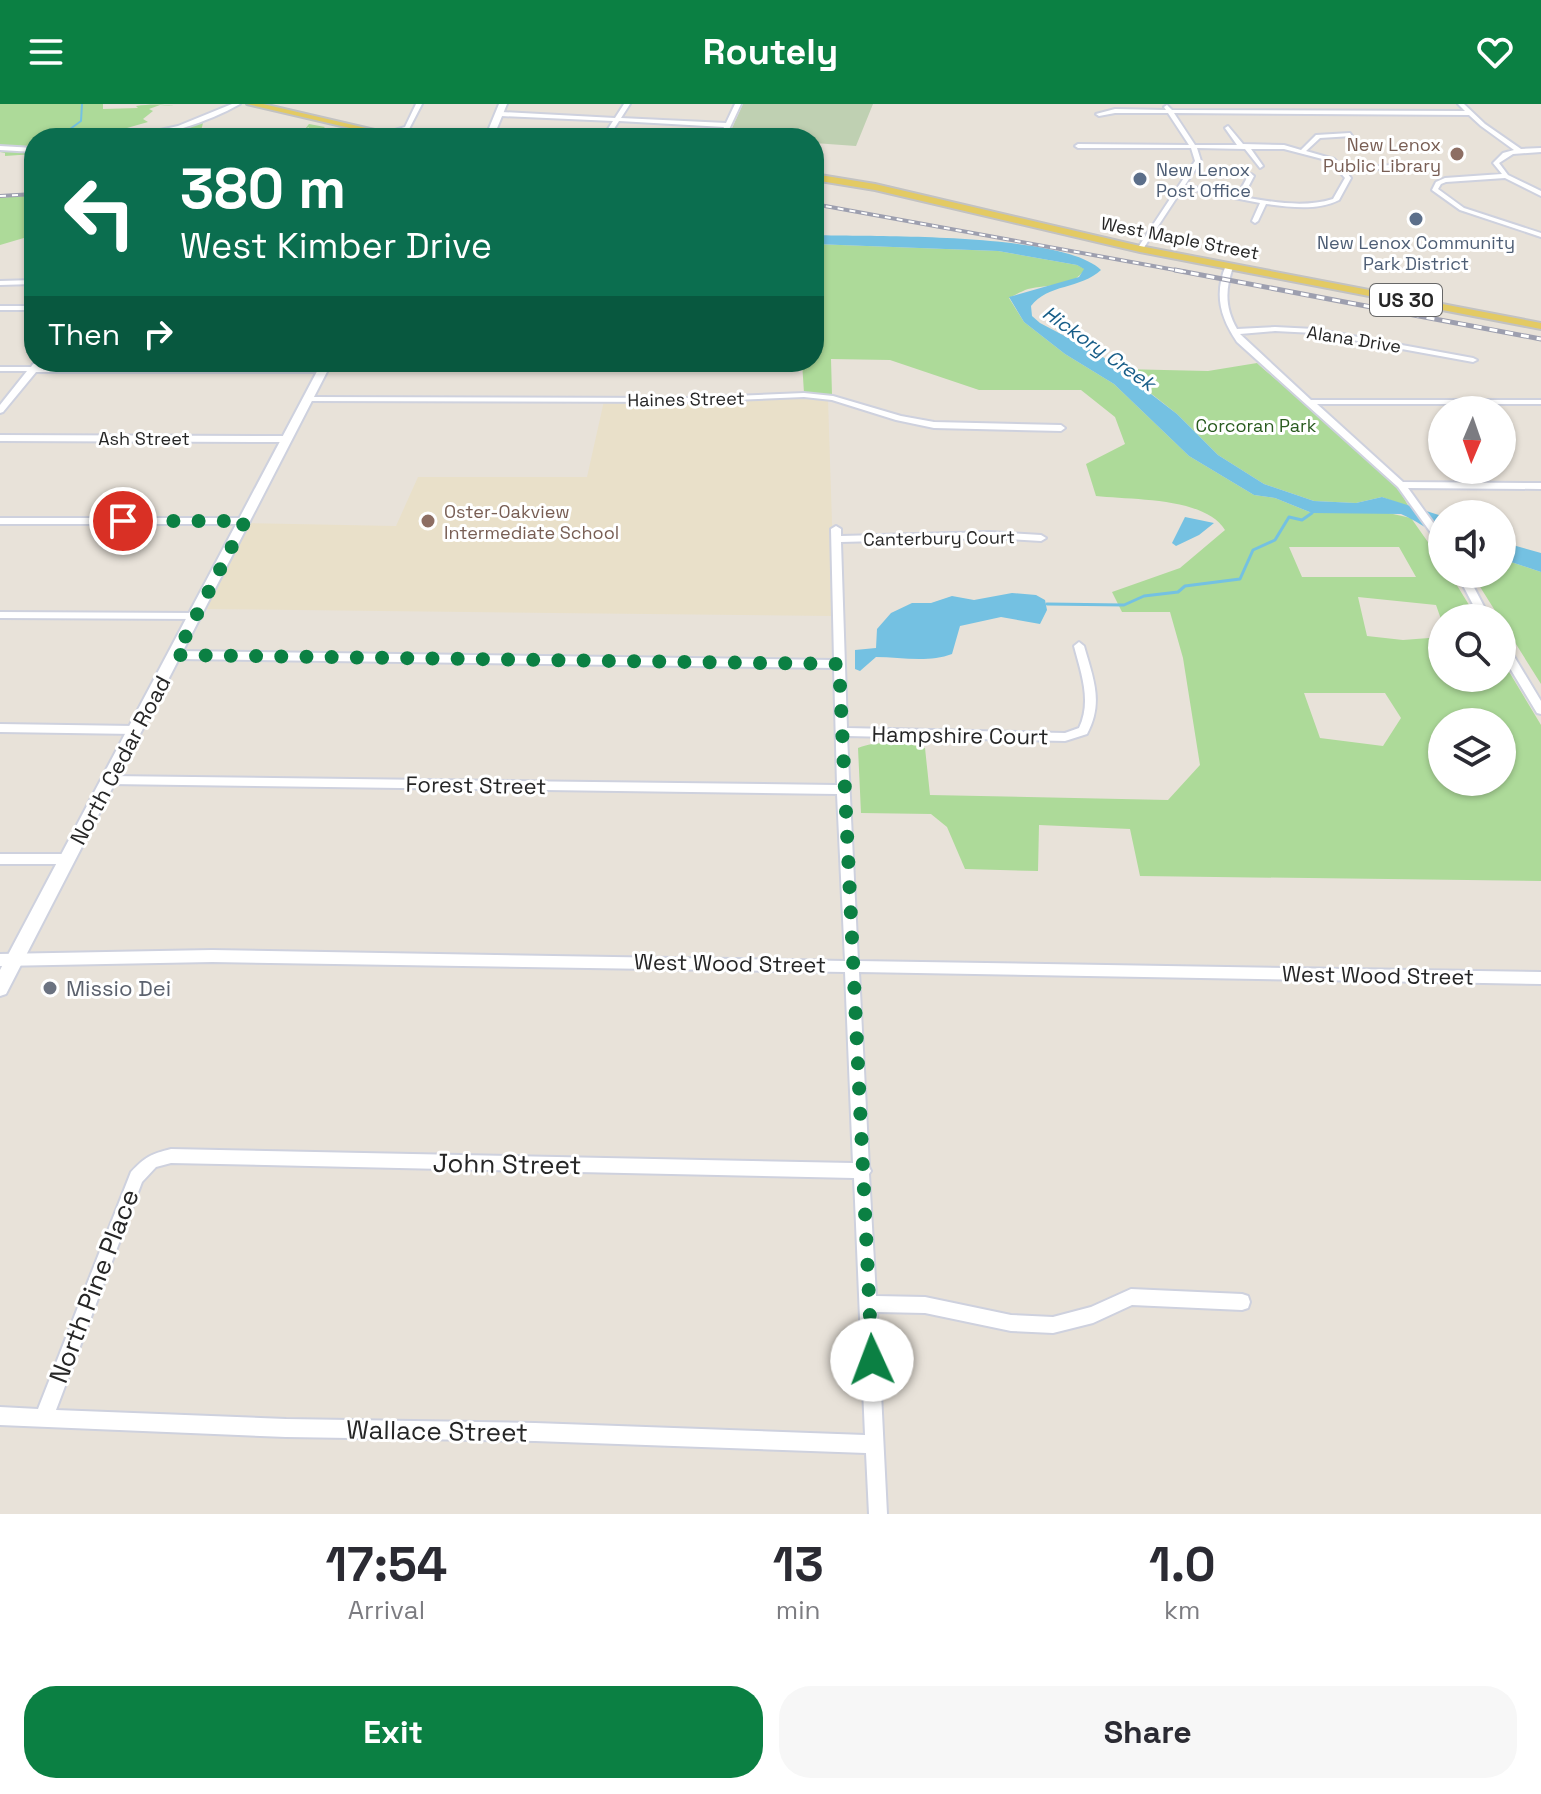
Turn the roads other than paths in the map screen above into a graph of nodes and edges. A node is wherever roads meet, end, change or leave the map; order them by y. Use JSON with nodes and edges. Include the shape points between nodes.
{"nodes":[{"id":1,"x":237,"y":104,"type":"edge"},
{"id":2,"x":251,"y":104,"type":"edge"},
{"id":3,"x":419,"y":104,"type":"edge"},
{"id":4,"x":503,"y":104,"type":"edge"},
{"id":5,"x":627,"y":104,"type":"edge"},
{"id":6,"x":738,"y":104,"type":"edge"},
{"id":7,"x":1165,"y":104,"type":"edge"},
{"id":8,"x":1461,"y":104,"type":"edge"},
{"id":9,"x":1169,"y":111,"type":"junction"},
{"id":10,"x":1470,"y":113,"type":"junction"},
{"id":11,"x":501,"y":114,"type":"junction"},
{"id":12,"x":1099,"y":114,"type":"dead end"},
{"id":13,"x":617,"y":119,"type":"junction"},
{"id":14,"x":728,"y":125,"type":"junction"},
{"id":15,"x":175,"y":128,"type":"edge"},
{"id":16,"x":362,"y":128,"type":"edge"},
{"id":17,"x":410,"y":128,"type":"edge"},
{"id":18,"x":494,"y":128,"type":"edge"},
{"id":19,"x":611,"y":128,"type":"edge"},
{"id":20,"x":727,"y":128,"type":"edge"},
{"id":21,"x":1228,"y":128,"type":"dead end"},
{"id":22,"x":1350,"y":135,"type":"dead end"},
{"id":23,"x":1191,"y":145,"type":"junction"},
{"id":24,"x":1078,"y":146,"type":"dead end"},
{"id":25,"x":1243,"y":146,"type":"junction"},
{"id":26,"x":0,"y":148,"type":"edge"},
{"id":27,"x":24,"y":149,"type":"edge"},
{"id":28,"x":1541,"y":150,"type":"edge"},
{"id":29,"x":1303,"y":151,"type":"junction"},
{"id":30,"x":1516,"y":151,"type":"junction"},
{"id":31,"x":1260,"y":166,"type":"dead end"},
{"id":32,"x":1391,"y":167,"type":"dead end"},
{"id":33,"x":1344,"y":171,"type":"junction"},
{"id":34,"x":1251,"y":176,"type":"dead end"},
{"id":35,"x":1506,"y":176,"type":"junction"},
{"id":36,"x":824,"y":179,"type":"edge"},
{"id":37,"x":1182,"y":186,"type":"junction"},
{"id":38,"x":1541,"y":194,"type":"edge"},
{"id":39,"x":1240,"y":197,"type":"junction"},
{"id":40,"x":1264,"y":201,"type":"junction"},
{"id":41,"x":1255,"y":221,"type":"dead end"},
{"id":42,"x":1541,"y":235,"type":"edge"},
{"id":43,"x":1140,"y":249,"type":"junction"},
{"id":44,"x":1229,"y":267,"type":"junction"},
{"id":45,"x":24,"y":282,"type":"edge"},
{"id":46,"x":0,"y":283,"type":"edge"},
{"id":47,"x":0,"y":308,"type":"edge"},
{"id":48,"x":24,"y":308,"type":"edge"},
{"id":49,"x":1541,"y":326,"type":"edge"},
{"id":50,"x":1234,"y":332,"type":"junction"},
{"id":51,"x":1473,"y":360,"type":"dead end"},
{"id":52,"x":24,"y":366,"type":"edge"},
{"id":53,"x":0,"y":369,"type":"edge"},
{"id":54,"x":31,"y":372,"type":"edge"},
{"id":55,"x":322,"y":372,"type":"edge"},
{"id":56,"x":308,"y":399,"type":"junction"},
{"id":57,"x":1308,"y":402,"type":"junction"},
{"id":58,"x":1541,"y":402,"type":"edge"},
{"id":59,"x":0,"y":410,"type":"edge"},
{"id":60,"x":1061,"y":428,"type":"dead end"},
{"id":61,"x":0,"y":438,"type":"edge"},
{"id":62,"x":288,"y":439,"type":"junction"},
{"id":63,"x":1401,"y":485,"type":"junction"},
{"id":64,"x":1541,"y":486,"type":"edge"},
{"id":65,"x":0,"y":521,"type":"edge"},
{"id":66,"x":245,"y":521,"type":"junction"},
{"id":67,"x":1428,"y":521,"type":"edge"},
{"id":68,"x":1041,"y":538,"type":"dead end"},
{"id":69,"x":0,"y":615,"type":"edge"},
{"id":70,"x":197,"y":616,"type":"junction"},
{"id":71,"x":1079,"y":646,"type":"dead end"},
{"id":72,"x":176,"y":655,"type":"junction"},
{"id":73,"x":839,"y":664,"type":"junction"},
{"id":74,"x":1516,"y":669,"type":"edge"},
{"id":75,"x":1541,"y":710,"type":"edge"},
{"id":76,"x":0,"y":728,"type":"edge"},
{"id":77,"x":135,"y":730,"type":"junction"},
{"id":78,"x":842,"y":732,"type":"junction"},
{"id":79,"x":109,"y":780,"type":"junction"},
{"id":80,"x":843,"y":790,"type":"junction"},
{"id":81,"x":0,"y":859,"type":"edge"},
{"id":82,"x":67,"y":859,"type":"junction"},
{"id":83,"x":7,"y":960,"type":"edge"},
{"id":84,"x":852,"y":965,"type":"junction"},
{"id":85,"x":1541,"y":978,"type":"edge"},
{"id":86,"x":0,"y":988,"type":"edge"},
{"id":87,"x":152,"y":1161,"type":"joint"},
{"id":88,"x":863,"y":1171,"type":"junction"},
{"id":89,"x":1242,"y":1302,"type":"dead end"},
{"id":90,"x":870,"y":1304,"type":"junction"},
{"id":91,"x":0,"y":1416,"type":"edge"},
{"id":92,"x":44,"y":1417,"type":"junction"},
{"id":93,"x":875,"y":1444,"type":"junction"},
{"id":94,"x":878,"y":1514,"type":"edge"}],
"edges":[{"from":1,"to":15,"type":"street"},
{"from":2,"to":16,"type":"main road"},
{"from":3,"to":17,"type":"street"},
{"from":4,"to":11,"type":"street"},
{"from":5,"to":13,"type":"street"},
{"from":6,"to":14,"type":"street"},
{"from":7,"to":9,"type":"street"},
{"from":8,"to":10,"type":"street"},
{"from":9,"to":10,"type":"street"},
{"from":9,"to":12,"type":"street"},
{"from":9,"to":23,"type":"street"},
{"from":10,"to":30,"type":"street","via":[[1492,138]]},
{"from":11,"to":13,"type":"street"},
{"from":11,"to":18,"type":"street"},
{"from":13,"to":14,"type":"street"},
{"from":13,"to":19,"type":"street"},
{"from":14,"to":20,"type":"street"},
{"from":21,"to":25,"type":"street"},
{"from":22,"to":29,"type":"street","via":[[1318,136]]},
{"from":23,"to":24,"type":"street"},
{"from":23,"to":25,"type":"street"},
{"from":23,"to":37,"type":"street","via":[[1198,161]]},
{"from":25,"to":29,"type":"street"},
{"from":25,"to":31,"type":"street"},
{"from":26,"to":27,"type":"street"},
{"from":28,"to":30,"type":"street"},
{"from":29,"to":33,"type":"street","via":[[1332,160]]},
{"from":30,"to":35,"type":"street","via":[[1496,163]]},
{"from":32,"to":33,"type":"street"},
{"from":33,"to":40,"type":"street","via":[[1348,178],[1330,203]]},
{"from":34,"to":39,"type":"street"},
{"from":35,"to":38,"type":"street"},
{"from":35,"to":42,"type":"street","via":[[1445,180],[1435,190],[1462,209]]},
{"from":36,"to":43,"type":"main road","name":"West Maple Street","number":"US 30"},
{"from":37,"to":39,"type":"street"},
{"from":37,"to":43,"type":"street"},
{"from":39,"to":40,"type":"street"},
{"from":40,"to":41,"type":"street"},
{"from":43,"to":44,"type":"main road","name":"West Maple Street","number":"US 30"},
{"from":44,"to":49,"type":"main road","name":"West Maple Street","number":"US 30"},
{"from":44,"to":50,"type":"street","via":[[1221,299]]},
{"from":45,"to":46,"type":"street"},
{"from":47,"to":48,"type":"street"},
{"from":50,"to":51,"type":"street","name":"Alana Drive","via":[[1314,331]]},
{"from":50,"to":57,"type":"street"},
{"from":52,"to":53,"type":"street"},
{"from":54,"to":59,"type":"street"},
{"from":55,"to":56,"type":"street","name":"North Cedar Road"},
{"from":56,"to":60,"type":"street","name":"Haines Street","via":[[686,400],[804,395],[934,425]]},
{"from":56,"to":62,"type":"street","name":"North Cedar Road"},
{"from":57,"to":58,"type":"street"},
{"from":57,"to":63,"type":"street"},
{"from":61,"to":62,"type":"street","name":"Ash Street"},
{"from":62,"to":66,"type":"street","name":"North Cedar Road"},
{"from":63,"to":64,"type":"street"},
{"from":63,"to":67,"type":"street"},
{"from":65,"to":66,"type":"street"},
{"from":66,"to":70,"type":"street","name":"North Cedar Road"},
{"from":68,"to":73,"type":"street","name":"Canterbury Court","via":[[978,534],[900,540],[836,534]]},
{"from":69,"to":70,"type":"street"},
{"from":70,"to":72,"type":"street","name":"North Cedar Road"},
{"from":71,"to":78,"type":"street","name":"Hampshire Court","via":[[1093,703],[1092,718],[1083,731],[1065,737]]},
{"from":72,"to":73,"type":"street"},
{"from":72,"to":77,"type":"street","name":"North Cedar Road"},
{"from":73,"to":78,"type":"street"},
{"from":74,"to":75,"type":"street"},
{"from":76,"to":77,"type":"street"},
{"from":77,"to":79,"type":"street","name":"North Cedar Road"},
{"from":78,"to":80,"type":"street"},
{"from":79,"to":80,"type":"street","name":"Forest Street"},
{"from":79,"to":82,"type":"street","name":"North Cedar Road"},
{"from":80,"to":84,"type":"street"},
{"from":81,"to":82,"type":"street"},
{"from":82,"to":83,"type":"street","name":"North Cedar Road"},
{"from":83,"to":84,"type":"street","name":"West Wood Street","via":[[186,955]]},
{"from":83,"to":86,"type":"street","name":"North Cedar Road"},
{"from":84,"to":85,"type":"street","name":"West Wood Street"},
{"from":84,"to":88,"type":"street"},
{"from":87,"to":88,"type":"street","name":"John Street","via":[[186,1156]]},
{"from":87,"to":92,"type":"street","name":"North Pine Place","via":[[136,1177]]},
{"from":88,"to":90,"type":"street"},
{"from":89,"to":90,"type":"street","via":[[1131,1297],[1093,1315],[1053,1325],[1011,1323],[925,1305]]},
{"from":90,"to":93,"type":"street"},
{"from":91,"to":92,"type":"street","name":"Wallace Street"},
{"from":92,"to":93,"type":"street","name":"Wallace Street"},
{"from":93,"to":94,"type":"street"}]}
